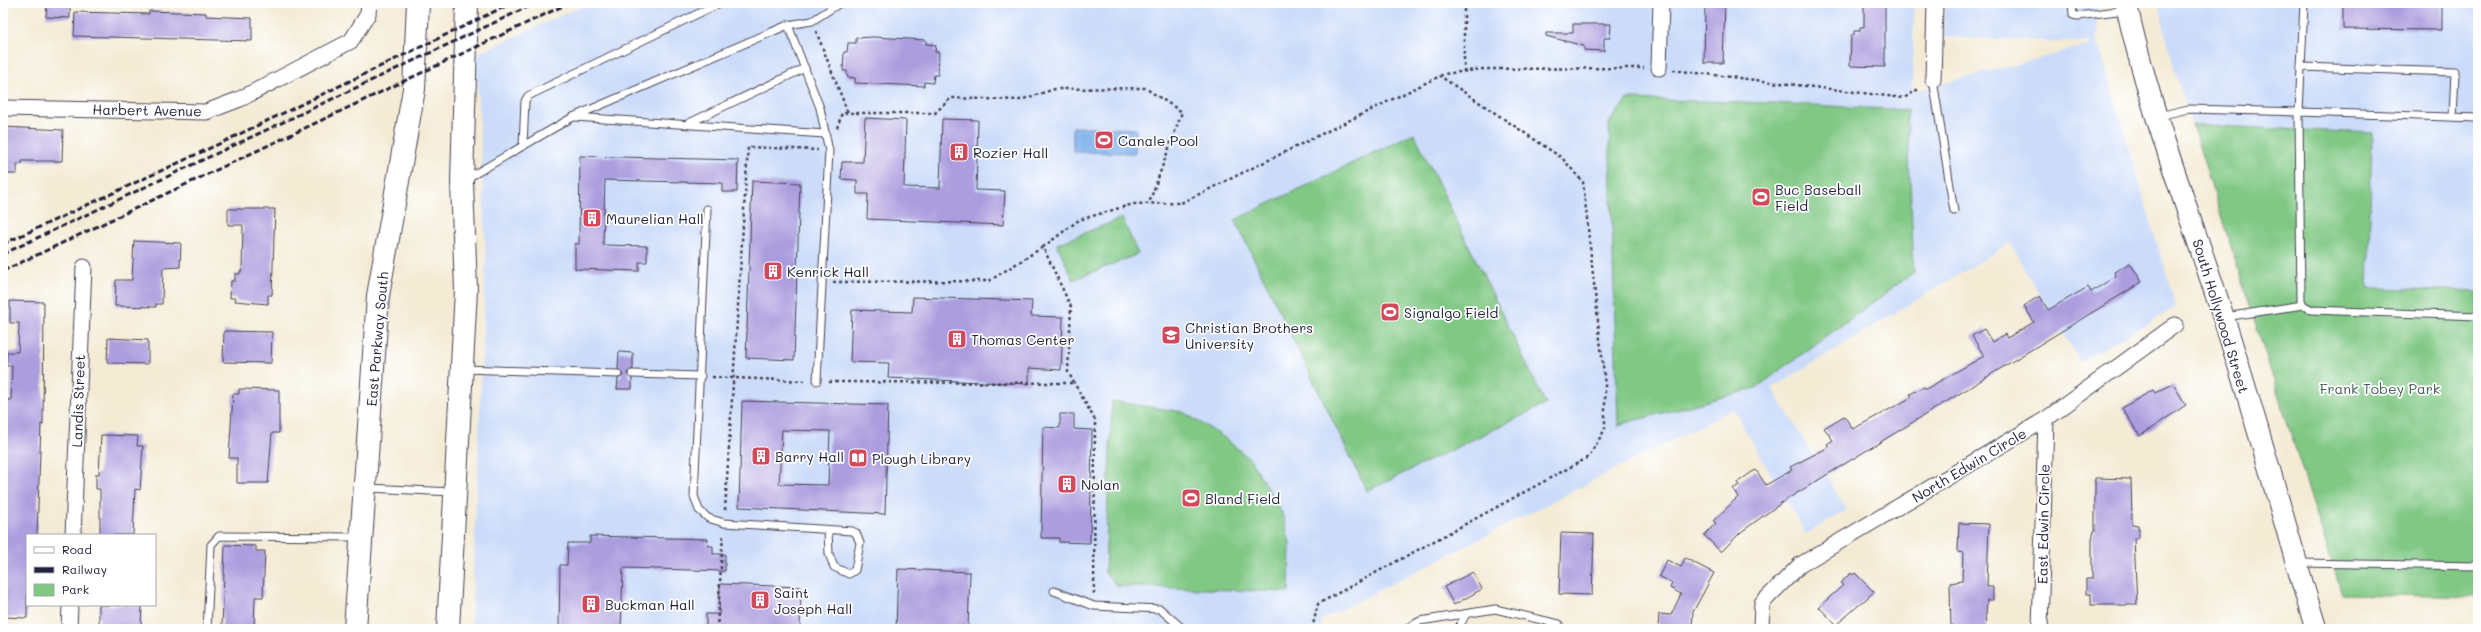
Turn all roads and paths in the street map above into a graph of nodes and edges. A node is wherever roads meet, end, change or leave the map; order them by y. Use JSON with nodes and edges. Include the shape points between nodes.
{"nodes":[{"id":1,"x":369,"y":3,"type":"edge"},
{"id":2,"x":418,"y":3,"type":"edge"},
{"id":3,"x":467,"y":3,"type":"edge"},
{"id":4,"x":720,"y":3,"type":"edge"},
{"id":5,"x":840,"y":3,"type":"edge"},
{"id":6,"x":1464,"y":3,"type":"edge"},
{"id":7,"x":1661,"y":3,"type":"edge"},
{"id":8,"x":1935,"y":3,"type":"edge"},
{"id":9,"x":2072,"y":3,"type":"edge"},
{"id":10,"x":2304,"y":3,"type":"edge"},
{"id":11,"x":2127,"y":6,"type":"edge"},
{"id":12,"x":812,"y":21,"type":"junction"},
{"id":13,"x":788,"y":25,"type":"junction"},
{"id":14,"x":2301,"y":67,"type":"junction"},
{"id":15,"x":805,"y":68,"type":"junction"},
{"id":16,"x":1658,"y":68,"type":"junction"},
{"id":17,"x":1464,"y":72,"type":"junction"},
{"id":18,"x":1440,"y":76,"type":"junction"},
{"id":19,"x":1933,"y":80,"type":"junction"},
{"id":20,"x":3,"y":108,"type":"edge"},
{"id":21,"x":2299,"y":112,"type":"junction"},
{"id":22,"x":848,"y":113,"type":"junction"},
{"id":23,"x":2156,"y":116,"type":"junction"},
{"id":24,"x":573,"y":117,"type":"junction"},
{"id":25,"x":2453,"y":117,"type":"junction"},
{"id":26,"x":2478,"y":118,"type":"edge"},
{"id":27,"x":686,"y":125,"type":"junction"},
{"id":28,"x":825,"y":134,"type":"junction"},
{"id":29,"x":523,"y":146,"type":"junction"},
{"id":30,"x":829,"y":151,"type":"junction"},
{"id":31,"x":462,"y":182,"type":"junction"},
{"id":32,"x":1149,"y":203,"type":"junction"},
{"id":33,"x":707,"y":209,"type":"dead end"},
{"id":34,"x":1954,"y":211,"type":"dead end"},
{"id":35,"x":1042,"y":248,"type":"junction"},
{"id":36,"x":84,"y":268,"type":"dead end"},
{"id":37,"x":829,"y":282,"type":"dead end"},
{"id":38,"x":2303,"y":305,"type":"junction"},
{"id":39,"x":2478,"y":316,"type":"edge"},
{"id":40,"x":2223,"y":318,"type":"junction"},
{"id":41,"x":2175,"y":325,"type":"dead end"},
{"id":42,"x":462,"y":369,"type":"junction"},
{"id":43,"x":618,"y":374,"type":"dead end"},
{"id":44,"x":632,"y":374,"type":"dead end"},
{"id":45,"x":701,"y":376,"type":"junction"},
{"id":46,"x":733,"y":378,"type":"junction"},
{"id":47,"x":817,"y":381,"type":"junction"},
{"id":48,"x":1074,"y":383,"type":"junction"},
{"id":49,"x":2046,"y":419,"type":"junction"},
{"id":50,"x":365,"y":488,"type":"junction"},
{"id":51,"x":455,"y":492,"type":"junction"},
{"id":52,"x":724,"y":522,"type":"junction"},
{"id":53,"x":828,"y":530,"type":"junction"},
{"id":54,"x":73,"y":534,"type":"edge"},
{"id":55,"x":362,"y":537,"type":"junction"},
{"id":56,"x":2296,"y":562,"type":"junction"},
{"id":57,"x":2478,"y":566,"type":"edge"},
{"id":58,"x":1054,"y":591,"type":"dead end"},
{"id":59,"x":70,"y":606,"type":"edge"},
{"id":60,"x":1094,"y":606,"type":"junction"},
{"id":61,"x":1466,"y":614,"type":"junction"},
{"id":62,"x":69,"y":629,"type":"edge"},
{"id":63,"x":207,"y":629,"type":"edge"},
{"id":64,"x":356,"y":629,"type":"edge"},
{"id":65,"x":448,"y":629,"type":"edge"},
{"id":66,"x":717,"y":629,"type":"edge"},
{"id":67,"x":1183,"y":629,"type":"edge"},
{"id":68,"x":1312,"y":629,"type":"edge"},
{"id":69,"x":1406,"y":629,"type":"edge"},
{"id":70,"x":1458,"y":629,"type":"edge"},
{"id":71,"x":1560,"y":629,"type":"edge"},
{"id":72,"x":1761,"y":629,"type":"edge"},
{"id":73,"x":2040,"y":629,"type":"edge"},
{"id":74,"x":2316,"y":629,"type":"edge"}],
"edges":[{"from":1,"to":20,"type":"street","name":"Harbert Avenue","via":[[368,14],[351,41],[240,99],[206,112]]},
{"from":2,"to":50,"type":"main road","name":"East Parkway South","via":[[414,89],[378,296]]},
{"from":3,"to":31,"type":"main road"},
{"from":4,"to":29,"type":"lane","via":[[528,96],[525,101]]},
{"from":5,"to":12,"type":"lane"},
{"from":6,"to":17,"type":"path"},
{"from":7,"to":16,"type":"street"},
{"from":8,"to":19,"type":"street"},
{"from":9,"to":11,"type":"lane","via":[[2073,15],[2078,16]]},
{"from":10,"to":14,"type":"lane"},
{"from":11,"to":23,"type":"main road","name":"South Hollywood Street"},
{"from":12,"to":13,"type":"lane"},
{"from":12,"to":22,"type":"path"},
{"from":13,"to":15,"type":"lane"},
{"from":13,"to":24,"type":"lane"},
{"from":14,"to":21,"type":"lane"},
{"from":14,"to":25,"type":"lane","via":[[2456,72]]},
{"from":15,"to":27,"type":"lane"},
{"from":15,"to":28,"type":"lane","via":[[820,108]]},
{"from":16,"to":17,"type":"path","via":[[1483,69]]},
{"from":16,"to":19,"type":"path","via":[[1904,98]]},
{"from":17,"to":18,"type":"path"},
{"from":18,"to":32,"type":"path","via":[[1181,202]]},
{"from":18,"to":68,"type":"path","via":[[1562,158],[1582,182],[1605,385],[1605,429],[1589,457],[1318,604]]},
{"from":19,"to":34,"type":"lane"},
{"from":21,"to":23,"type":"lane","via":[[2188,109]]},
{"from":21,"to":25,"type":"lane"},
{"from":21,"to":38,"type":"lane"},
{"from":22,"to":30,"type":"path","via":[[842,113]]},
{"from":22,"to":32,"type":"path","via":[[935,113],[951,98],[1020,100],[1055,89],[1145,88],[1182,112]]},
{"from":23,"to":40,"type":"main road","name":"South Hollywood Street"},
{"from":24,"to":27,"type":"lane"},
{"from":24,"to":29,"type":"lane"},
{"from":25,"to":26,"type":"lane"},
{"from":27,"to":28,"type":"lane"},
{"from":28,"to":30,"type":"lane"},
{"from":29,"to":31,"type":"lane"},
{"from":30,"to":46,"type":"path","via":[[748,148]]},
{"from":30,"to":47,"type":"lane"},
{"from":31,"to":42,"type":"main road","via":[[466,290]]},
{"from":32,"to":35,"type":"path","via":[[1132,204],[1079,220]]},
{"from":33,"to":45,"type":"lane"},
{"from":35,"to":37,"type":"path","via":[[989,281]]},
{"from":35,"to":48,"type":"path","via":[[1071,307],[1068,372]]},
{"from":36,"to":54,"type":"street","name":"Landis Street"},
{"from":38,"to":39,"type":"lane","via":[[2312,310]]},
{"from":38,"to":40,"type":"lane"},
{"from":40,"to":56,"type":"main road","name":"South Hollywood Street"},
{"from":41,"to":49,"type":"street","name":"North Edwin Circle"},
{"from":42,"to":43,"type":"lane"},
{"from":42,"to":51,"type":"main road"},
{"from":44,"to":45,"type":"lane"},
{"from":45,"to":46,"type":"path"},
{"from":45,"to":52,"type":"lane","via":[[694,496],[699,510],[708,518]]},
{"from":46,"to":47,"type":"path"},
{"from":46,"to":52,"type":"path"},
{"from":47,"to":48,"type":"path"},
{"from":48,"to":60,"type":"path","via":[[1095,420]]},
{"from":49,"to":72,"type":"street","name":"North Edwin Circle","via":[[1800,565],[1762,602]]},
{"from":49,"to":73,"type":"street","name":"East Edwin Circle"},
{"from":50,"to":51,"type":"lane"},
{"from":50,"to":55,"type":"main road","name":"East Parkway South"},
{"from":51,"to":65,"type":"main road"},
{"from":52,"to":53,"type":"lane"},
{"from":52,"to":66,"type":"path"},
{"from":53,"to":53,"type":"lane","via":[[852,532],[859,536],[855,570],[849,574],[834,567],[829,554]]},
{"from":55,"to":63,"type":"lane","via":[[219,536],[211,545]]},
{"from":55,"to":64,"type":"main road","name":"East Parkway South"},
{"from":56,"to":57,"type":"lane"},
{"from":56,"to":74,"type":"main road","name":"South Hollywood Street"},
{"from":58,"to":60,"type":"lane"},
{"from":59,"to":62,"type":"street"},
{"from":60,"to":67,"type":"lane","via":[[1160,610]]},
{"from":61,"to":69,"type":"lane","via":[[1420,621]]},
{"from":61,"to":70,"type":"lane"},
{"from":61,"to":71,"type":"lane","via":[[1495,609],[1560,624]]}]}
